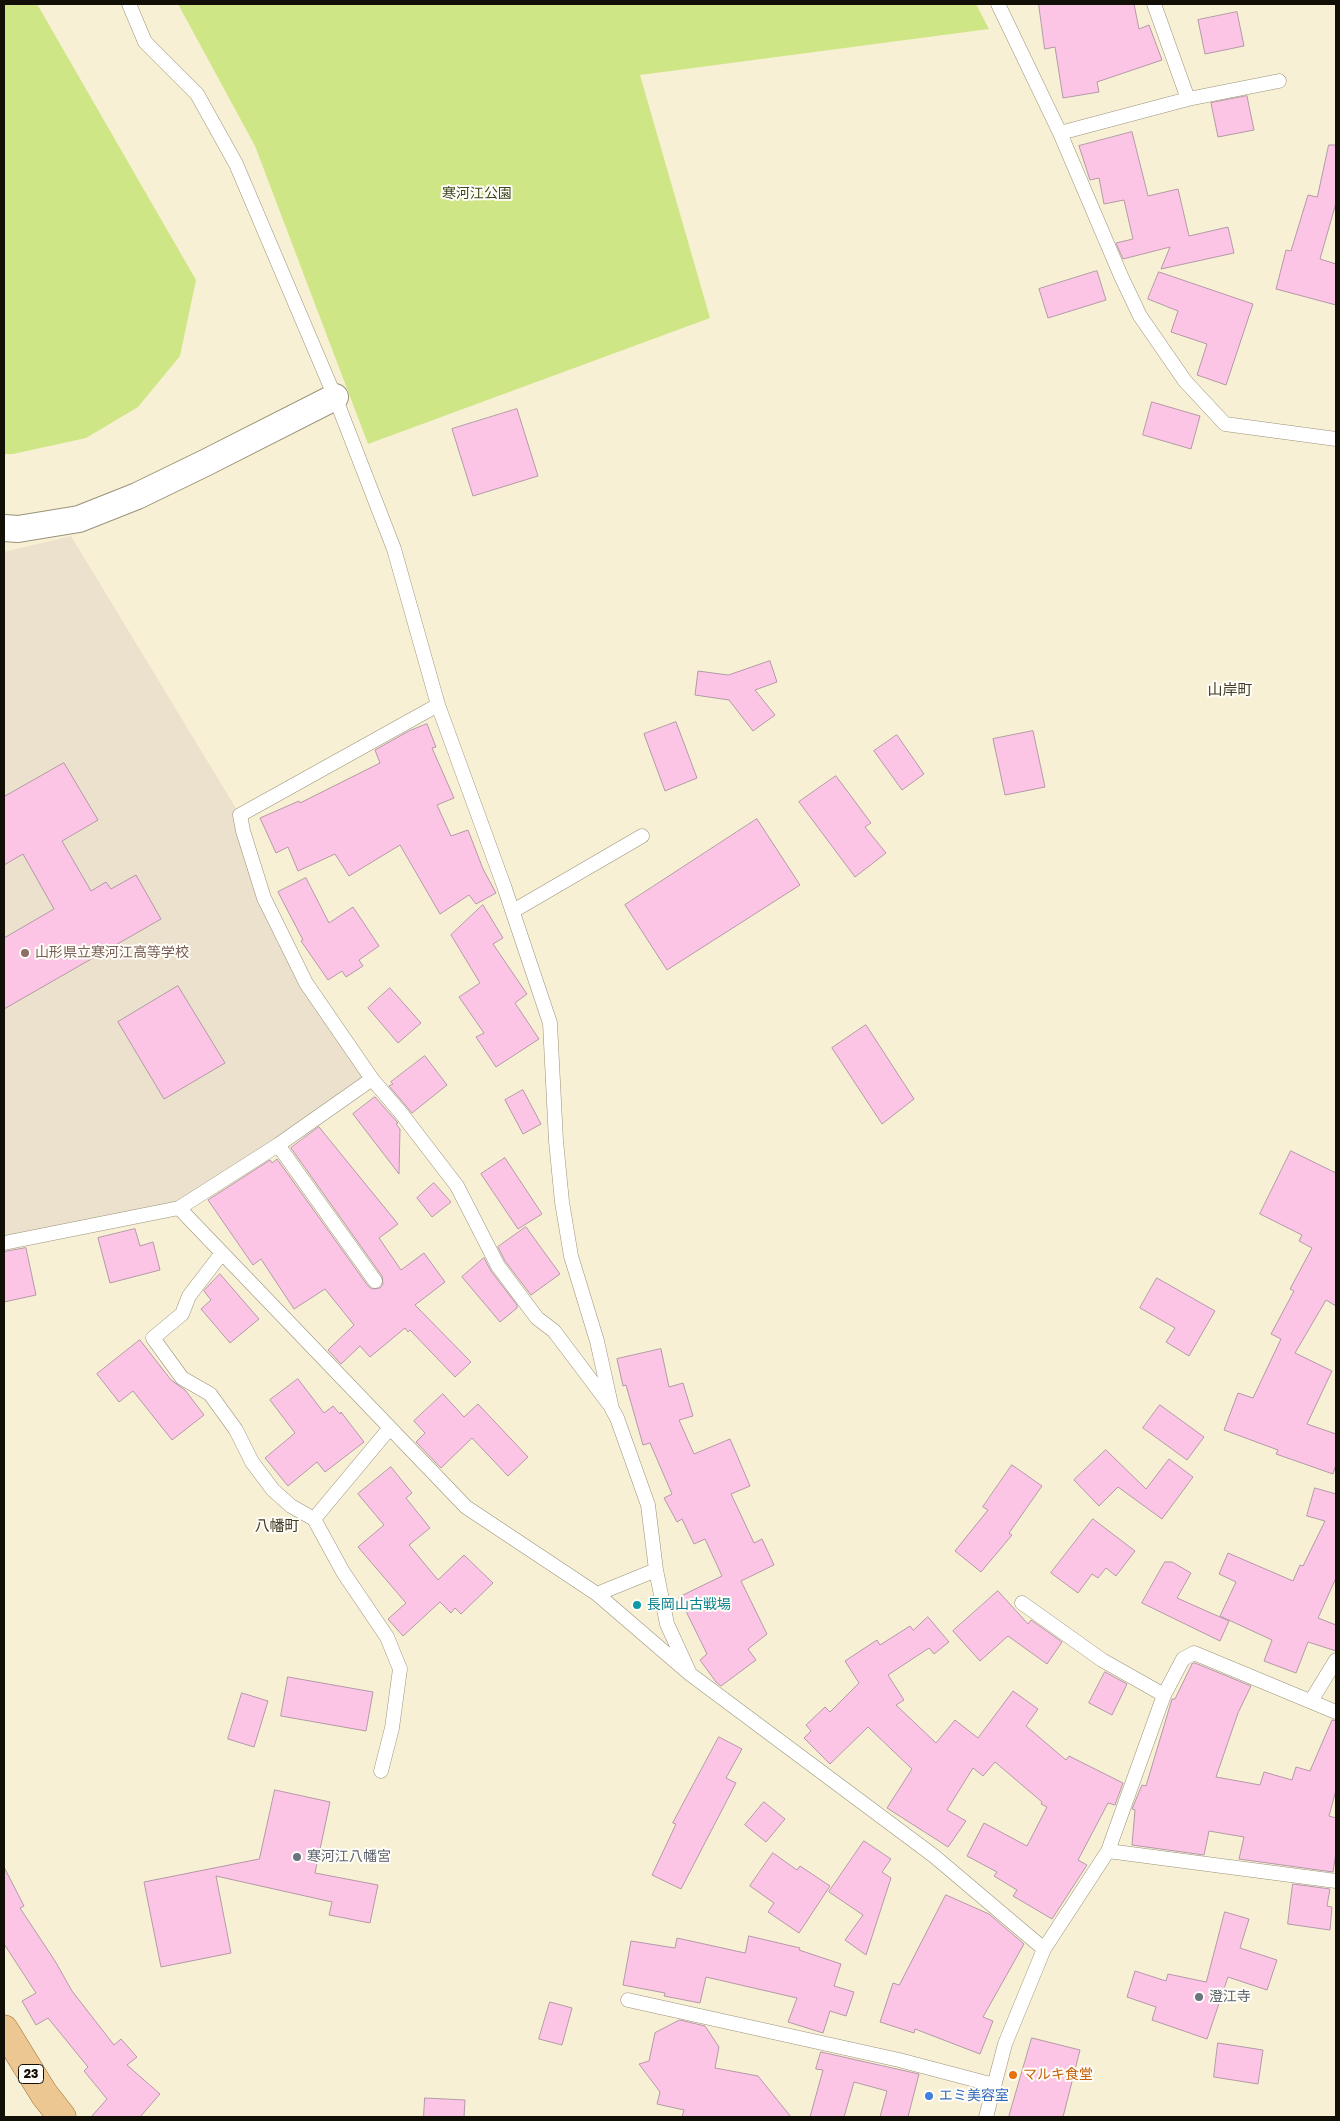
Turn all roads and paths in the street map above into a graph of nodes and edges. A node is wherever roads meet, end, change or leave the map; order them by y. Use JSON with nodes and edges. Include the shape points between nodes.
{"nodes":[{"id":1,"x":129,"y":4,"type":"edge"},
{"id":2,"x":998,"y":4,"type":"edge"},
{"id":3,"x":1154,"y":4,"type":"edge"},
{"id":4,"x":1280,"y":81,"type":"dead end"},
{"id":5,"x":1188,"y":99,"type":"junction"},
{"id":6,"x":1060,"y":133,"type":"junction"},
{"id":7,"x":335,"y":397,"type":"junction"},
{"id":8,"x":1336,"y":439,"type":"edge"},
{"id":9,"x":4,"y":528,"type":"edge"},
{"id":10,"x":438,"y":705,"type":"junction"},
{"id":11,"x":642,"y":836,"type":"dead end"},
{"id":12,"x":513,"y":911,"type":"junction"},
{"id":13,"x":372,"y":1079,"type":"junction"},
{"id":14,"x":278,"y":1145,"type":"junction"},
{"id":15,"x":179,"y":1208,"type":"junction"},
{"id":16,"x":4,"y":1243,"type":"edge"},
{"id":17,"x":222,"y":1253,"type":"junction"},
{"id":18,"x":376,"y":1281,"type":"dead end"},
{"id":19,"x":612,"y":1409,"type":"junction"},
{"id":20,"x":390,"y":1429,"type":"junction"},
{"id":21,"x":314,"y":1519,"type":"junction"},
{"id":22,"x":656,"y":1570,"type":"junction"},
{"id":23,"x":597,"y":1594,"type":"junction"},
{"id":24,"x":1022,"y":1603,"type":"dead end"},
{"id":25,"x":1336,"y":1660,"type":"edge"},
{"id":26,"x":690,"y":1674,"type":"junction"},
{"id":27,"x":1164,"y":1696,"type":"junction"},
{"id":28,"x":1311,"y":1701,"type":"junction"},
{"id":29,"x":1336,"y":1712,"type":"edge"},
{"id":30,"x":381,"y":1771,"type":"dead end"},
{"id":31,"x":1108,"y":1851,"type":"junction"},
{"id":32,"x":1336,"y":1881,"type":"edge"},
{"id":33,"x":1044,"y":1949,"type":"junction"},
{"id":34,"x":628,"y":2000,"type":"dead end"},
{"id":35,"x":4,"y":2029,"type":"edge"},
{"id":36,"x":994,"y":2085,"type":"junction"},
{"id":37,"x":62,"y":2117,"type":"edge"},
{"id":38,"x":986,"y":2117,"type":"edge"}],
"edges":[{"from":1,"to":7,"type":"lane","via":[[145,42],[197,94],[236,164]]},
{"from":2,"to":6,"type":"lane"},
{"from":3,"to":5,"type":"lane"},
{"from":4,"to":5,"type":"lane"},
{"from":5,"to":6,"type":"lane"},
{"from":6,"to":8,"type":"lane","via":[[1140,316],[1185,380],[1225,424]]},
{"from":7,"to":9,"type":"street","via":[[137,496],[79,519],[18,529]]},
{"from":7,"to":10,"type":"lane","via":[[394,549]]},
{"from":10,"to":12,"type":"lane"},
{"from":10,"to":13,"type":"lane","via":[[240,815],[264,898],[306,983]]},
{"from":11,"to":12,"type":"lane"},
{"from":12,"to":19,"type":"lane","via":[[550,1023],[562,1202],[571,1256],[597,1340]]},
{"from":13,"to":14,"type":"lane"},
{"from":13,"to":19,"type":"lane","via":[[457,1186],[498,1266],[537,1318],[554,1331]]},
{"from":14,"to":15,"type":"lane"},
{"from":14,"to":18,"type":"lane"},
{"from":15,"to":16,"type":"lane"},
{"from":15,"to":17,"type":"lane"},
{"from":17,"to":20,"type":"lane"},
{"from":17,"to":21,"type":"lane","via":[[189,1296],[182,1314],[153,1338],[182,1378],[210,1394],[273,1490],[291,1506]]},
{"from":19,"to":22,"type":"lane","via":[[648,1505]]},
{"from":20,"to":21,"type":"lane"},
{"from":20,"to":23,"type":"lane","via":[[466,1507]]},
{"from":21,"to":30,"type":"lane","via":[[343,1572],[387,1637],[400,1669],[392,1728]]},
{"from":22,"to":23,"type":"lane"},
{"from":22,"to":26,"type":"lane","via":[[667,1624]]},
{"from":23,"to":26,"type":"lane"},
{"from":24,"to":27,"type":"lane","via":[[1102,1660]]},
{"from":25,"to":28,"type":"lane"},
{"from":26,"to":33,"type":"lane","via":[[934,1856]]},
{"from":27,"to":28,"type":"lane","via":[[1183,1659],[1194,1653]]},
{"from":27,"to":31,"type":"lane"},
{"from":28,"to":29,"type":"lane"},
{"from":31,"to":32,"type":"lane"},
{"from":31,"to":33,"type":"lane"},
{"from":33,"to":36,"type":"lane","via":[[1005,2044]]},
{"from":34,"to":36,"type":"lane","via":[[899,2060]]},
{"from":35,"to":37,"type":"main road","number":"23"},
{"from":36,"to":38,"type":"lane"}]}
